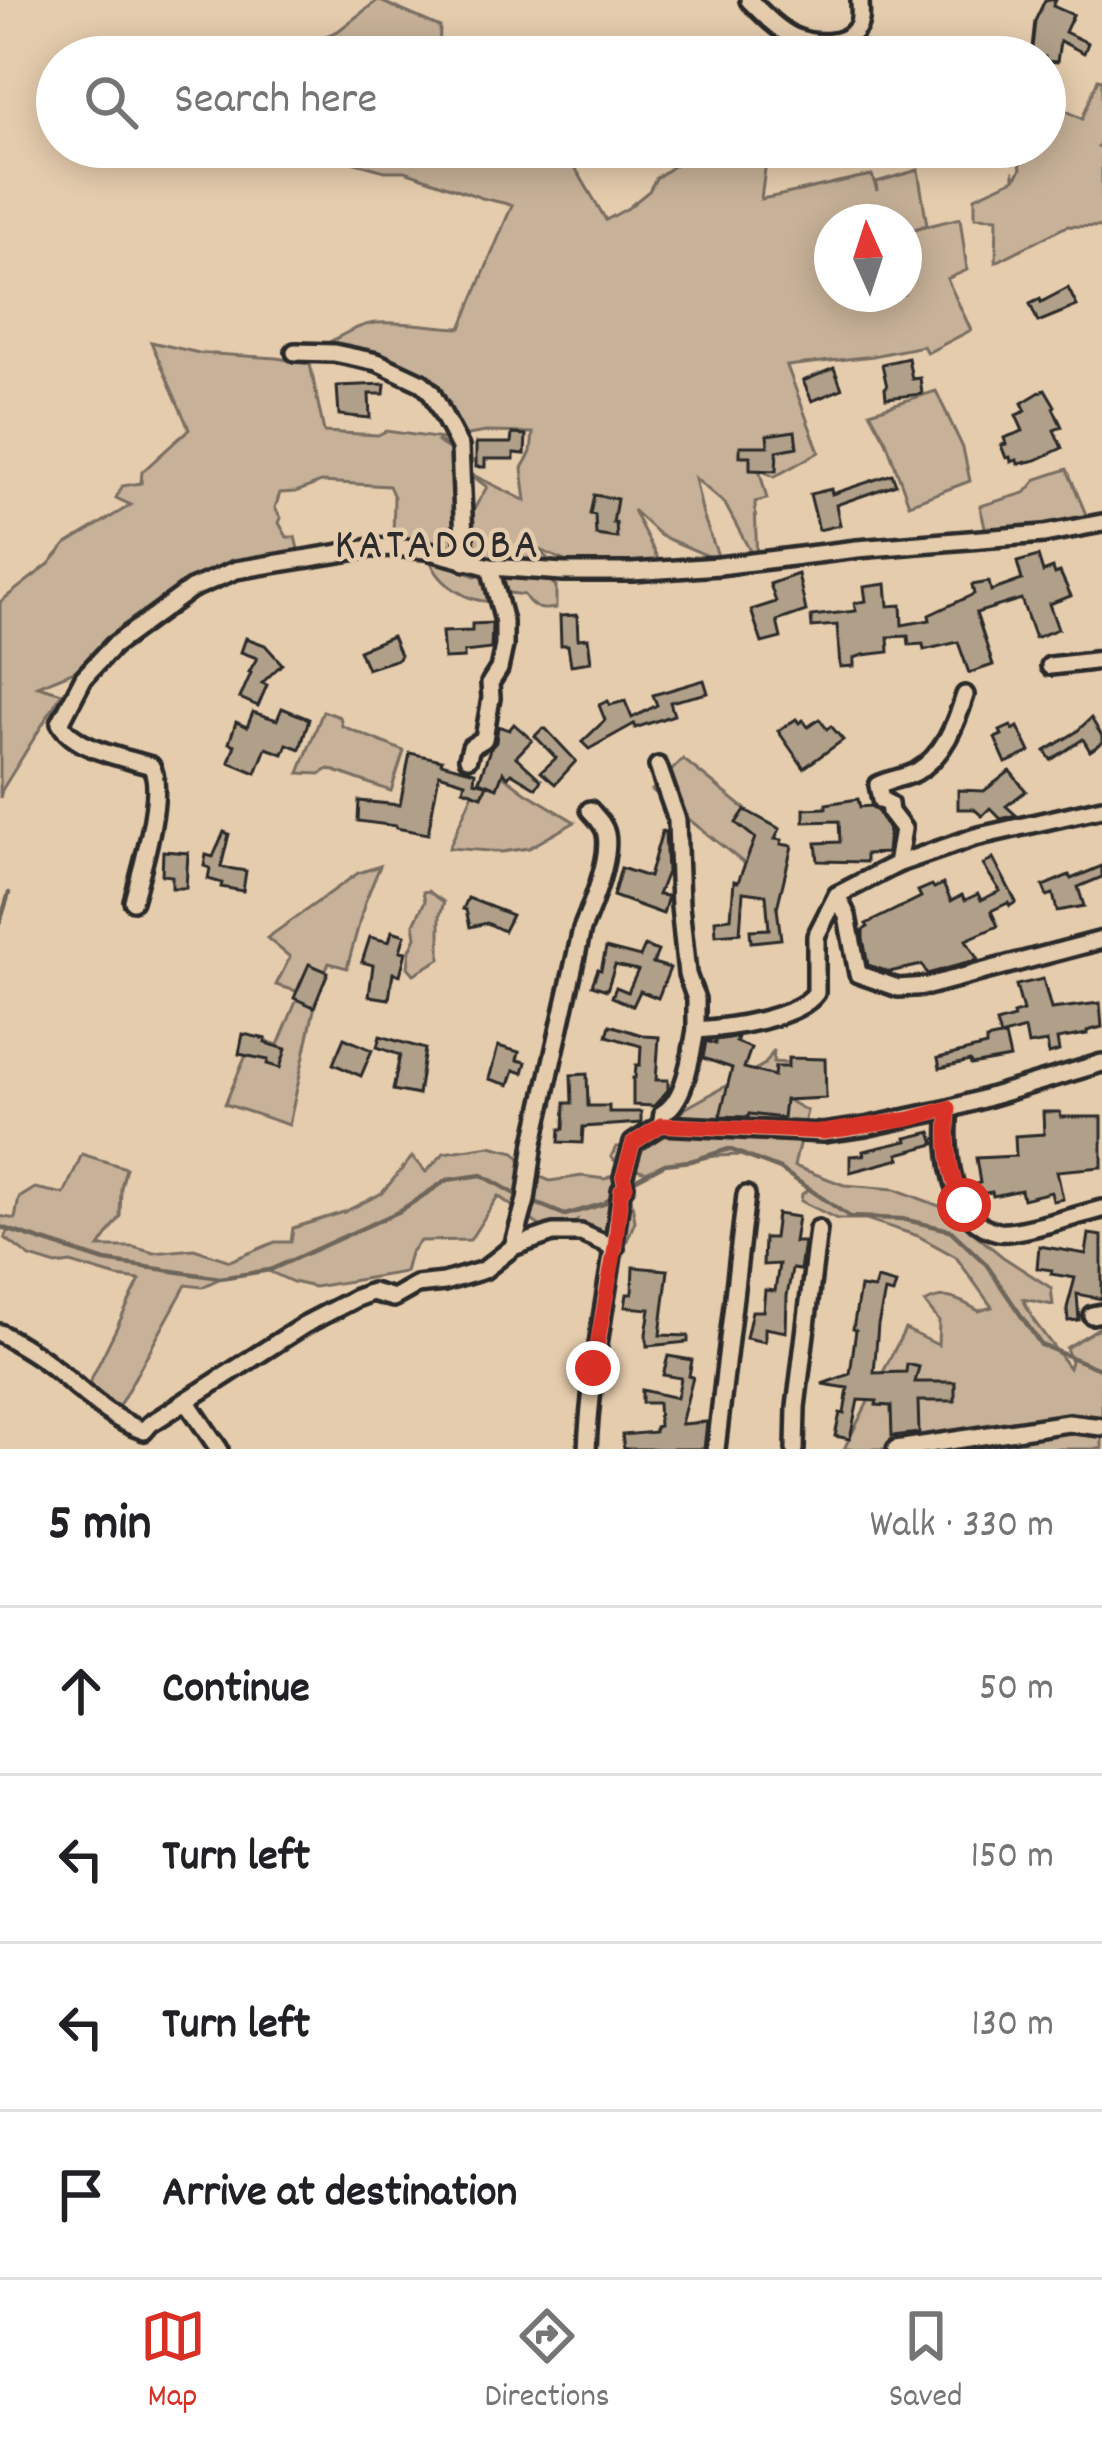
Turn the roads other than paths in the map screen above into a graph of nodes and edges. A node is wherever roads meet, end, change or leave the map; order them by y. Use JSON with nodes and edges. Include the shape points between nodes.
{"nodes":[{"id":1,"x":749,"y":0,"type":"edge"},
{"id":2,"x":860,"y":0,"type":"edge"},
{"id":3,"x":792,"y":36,"type":"edge"},
{"id":4,"x":848,"y":36,"type":"edge"},
{"id":5,"x":295,"y":352,"type":"dead end"},
{"id":6,"x":1102,"y":523,"type":"edge"},
{"id":7,"x":465,"y":562,"type":"junction"},
{"id":8,"x":490,"y":567,"type":"junction"},
{"id":9,"x":1102,"y":660,"type":"edge"},
{"id":10,"x":1050,"y":666,"type":"dead end"},
{"id":11,"x":965,"y":694,"type":"dead end"},
{"id":12,"x":468,"y":758,"type":"dead end"},
{"id":13,"x":658,"y":766,"type":"dead end"},
{"id":14,"x":1102,"y":808,"type":"edge"},
{"id":15,"x":590,"y":810,"type":"dead end"},
{"id":16,"x":897,"y":864,"type":"junction"},
{"id":17,"x":837,"y":896,"type":"junction"},
{"id":18,"x":133,"y":901,"type":"dead end"},
{"id":19,"x":1102,"y":940,"type":"edge"},
{"id":20,"x":696,"y":1030,"type":"junction"},
{"id":21,"x":1102,"y":1063,"type":"edge"},
{"id":22,"x":949,"y":1108,"type":"junction"},
{"id":23,"x":661,"y":1125,"type":"junction"},
{"id":24,"x":746,"y":1196,"type":"dead end"},
{"id":25,"x":1102,"y":1208,"type":"edge"},
{"id":26,"x":818,"y":1229,"type":"dead end"},
{"id":27,"x":513,"y":1247,"type":"junction"},
{"id":28,"x":615,"y":1248,"type":"junction"},
{"id":29,"x":0,"y":1333,"type":"edge"},
{"id":30,"x":188,"y":1402,"type":"junction"},
{"id":31,"x":1102,"y":1427,"type":"edge"},
{"id":32,"x":219,"y":1449,"type":"edge"},
{"id":33,"x":586,"y":1449,"type":"edge"},
{"id":34,"x":716,"y":1449,"type":"edge"},
{"id":35,"x":795,"y":1449,"type":"edge"},
{"id":36,"x":896,"y":1449,"type":"edge"}],
"edges":[{"from":1,"to":3,"type":"street"},
{"from":2,"to":4,"type":"street","via":[[861,23]]},
{"from":5,"to":7,"type":"street","via":[[377,362],[431,392],[460,447]]},
{"from":6,"to":8,"type":"street","via":[[719,566]]},
{"from":7,"to":8,"type":"street"},
{"from":7,"to":18,"type":"street","via":[[393,547],[236,570],[191,589],[97,662],[61,724],[89,746],[156,773]]},
{"from":8,"to":12,"type":"street","via":[[504,646],[490,682],[484,739]]},
{"from":9,"to":10,"type":"street"},
{"from":11,"to":16,"type":"street","via":[[932,759],[877,786],[903,829]]},
{"from":13,"to":20,"type":"street","via":[[677,820]]},
{"from":14,"to":16,"type":"street"},
{"from":15,"to":27,"type":"street","via":[[605,828],[605,855]]},
{"from":16,"to":17,"type":"street"},
{"from":17,"to":19,"type":"street","via":[[858,974],[898,988]]},
{"from":17,"to":20,"type":"street","via":[[816,936],[812,999],[739,1027]]},
{"from":20,"to":23,"type":"street","via":[[688,1070]]},
{"from":21,"to":22,"type":"street"},
{"from":22,"to":23,"type":"street","via":[[824,1132]]},
{"from":22,"to":25,"type":"street","via":[[951,1172],[964,1205],[989,1228],[1006,1232]]},
{"from":23,"to":28,"type":"street","via":[[633,1143]]},
{"from":24,"to":34,"type":"street"},
{"from":26,"to":35,"type":"street"},
{"from":27,"to":28,"type":"street","via":[[566,1232]]},
{"from":27,"to":30,"type":"street","via":[[461,1278],[393,1298],[356,1298]]},
{"from":28,"to":33,"type":"street"},
{"from":29,"to":30,"type":"street","via":[[139,1430]]},
{"from":30,"to":32,"type":"street"},
{"from":31,"to":36,"type":"street","via":[[1068,1424]]}]}
